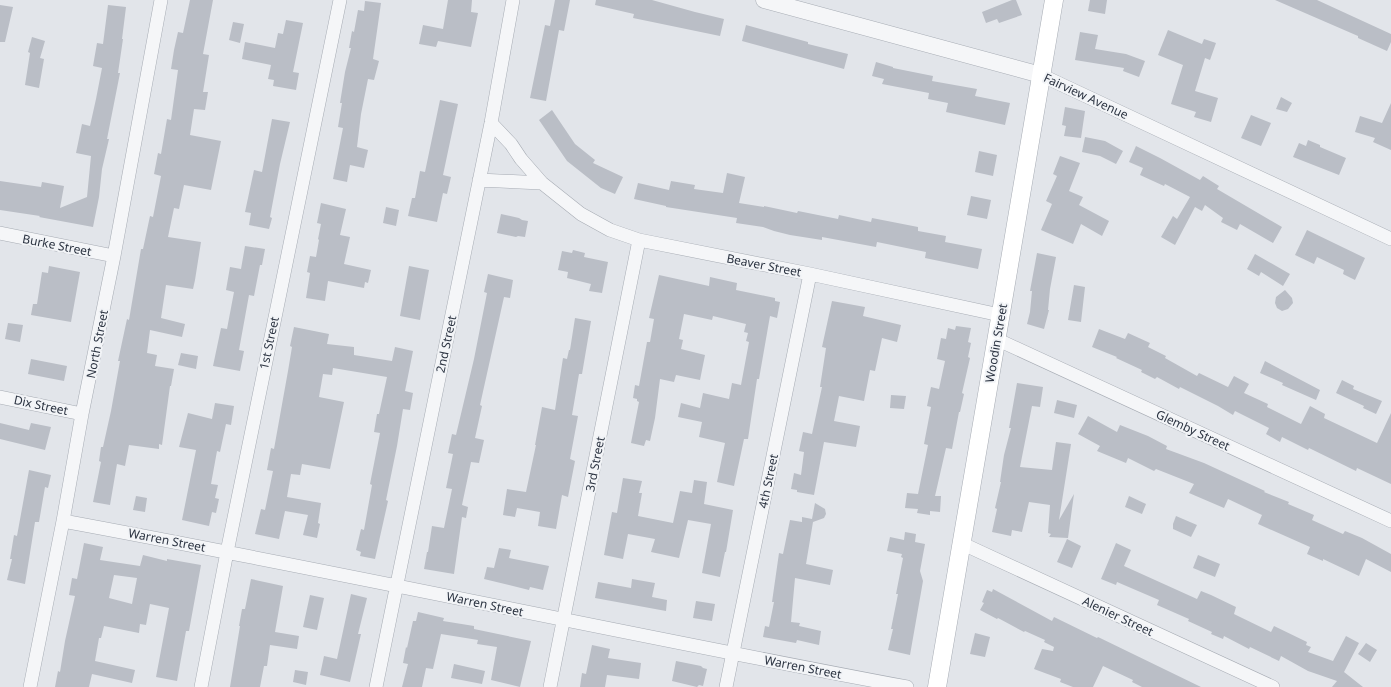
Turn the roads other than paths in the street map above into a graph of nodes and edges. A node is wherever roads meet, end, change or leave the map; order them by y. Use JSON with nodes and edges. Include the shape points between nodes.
{"nodes":[{"id":1,"x":161,"y":0,"type":"edge"},
{"id":2,"x":340,"y":0,"type":"edge"},
{"id":3,"x":513,"y":0,"type":"edge"},
{"id":4,"x":764,"y":0,"type":"edge"},
{"id":5,"x":1054,"y":0,"type":"edge"},
{"id":6,"x":1041,"y":75,"type":"junction"},
{"id":7,"x":491,"y":123,"type":"junction"},
{"id":8,"x":479,"y":180,"type":"junction"},
{"id":9,"x":542,"y":183,"type":"junction"},
{"id":10,"x":0,"y":233,"type":"edge"},
{"id":11,"x":639,"y":240,"type":"junction"},
{"id":12,"x":1391,"y":240,"type":"edge"},
{"id":13,"x":114,"y":256,"type":"junction"},
{"id":14,"x":810,"y":274,"type":"junction"},
{"id":15,"x":1000,"y":315,"type":"junction"},
{"id":16,"x":996,"y":339,"type":"junction"},
{"id":17,"x":0,"y":397,"type":"edge"},
{"id":18,"x":82,"y":414,"type":"junction"},
{"id":19,"x":64,"y":521,"type":"junction"},
{"id":20,"x":1391,"y":521,"type":"edge"},
{"id":21,"x":963,"y":544,"type":"junction"},
{"id":22,"x":227,"y":552,"type":"junction"},
{"id":23,"x":396,"y":585,"type":"junction"},
{"id":24,"x":564,"y":620,"type":"junction"},
{"id":25,"x":732,"y":654,"type":"junction"},
{"id":26,"x":30,"y":687,"type":"edge"},
{"id":27,"x":201,"y":687,"type":"edge"},
{"id":28,"x":376,"y":687,"type":"edge"},
{"id":29,"x":550,"y":687,"type":"edge"},
{"id":30,"x":726,"y":687,"type":"edge"},
{"id":31,"x":907,"y":687,"type":"edge"},
{"id":32,"x":937,"y":687,"type":"edge"},
{"id":33,"x":1273,"y":687,"type":"edge"}],
"edges":[{"from":1,"to":13,"type":"street","name":"North Street"},
{"from":2,"to":22,"type":"street","name":"1st Street"},
{"from":3,"to":7,"type":"street","name":"2nd Street"},
{"from":4,"to":6,"type":"street","name":"Fairview Avenue"},
{"from":5,"to":6,"type":"main road","name":"Woodin Street"},
{"from":6,"to":12,"type":"street","name":"Fairview Avenue"},
{"from":6,"to":15,"type":"main road","name":"Woodin Street"},
{"from":7,"to":8,"type":"street","name":"2nd Street"},
{"from":7,"to":9,"type":"street","name":"Beaver Street"},
{"from":8,"to":9,"type":"street"},
{"from":8,"to":23,"type":"street","name":"2nd Street"},
{"from":9,"to":11,"type":"street","name":"Beaver Street","via":[[581,214],[610,230]]},
{"from":10,"to":13,"type":"street","name":"Burke Street"},
{"from":11,"to":14,"type":"street","name":"Beaver Street"},
{"from":11,"to":24,"type":"street","name":"3rd Street"},
{"from":13,"to":18,"type":"street","name":"North Street"},
{"from":14,"to":15,"type":"street","name":"Beaver Street"},
{"from":14,"to":25,"type":"street","name":"4th Street"},
{"from":15,"to":16,"type":"main road","name":"Woodin Street"},
{"from":16,"to":20,"type":"street","name":"Glemby Street"},
{"from":16,"to":21,"type":"main road","name":"Woodin Street"},
{"from":17,"to":18,"type":"street","name":"Dix Street"},
{"from":18,"to":19,"type":"street","name":"North Street"},
{"from":19,"to":22,"type":"street","name":"Warren Street"},
{"from":19,"to":26,"type":"street","name":"North Street"},
{"from":21,"to":32,"type":"main road","name":"Woodin Street"},
{"from":21,"to":33,"type":"street","name":"Alenier Street"},
{"from":22,"to":23,"type":"street","name":"Warren Street"},
{"from":22,"to":27,"type":"street","name":"1st Street"},
{"from":23,"to":24,"type":"street","name":"Warren Street"},
{"from":23,"to":28,"type":"street","name":"2nd Street"},
{"from":24,"to":25,"type":"street","name":"Warren Street"},
{"from":24,"to":29,"type":"street","name":"3rd Street"},
{"from":25,"to":30,"type":"street","name":"4th Street"},
{"from":25,"to":31,"type":"street","name":"Warren Street"}]}
